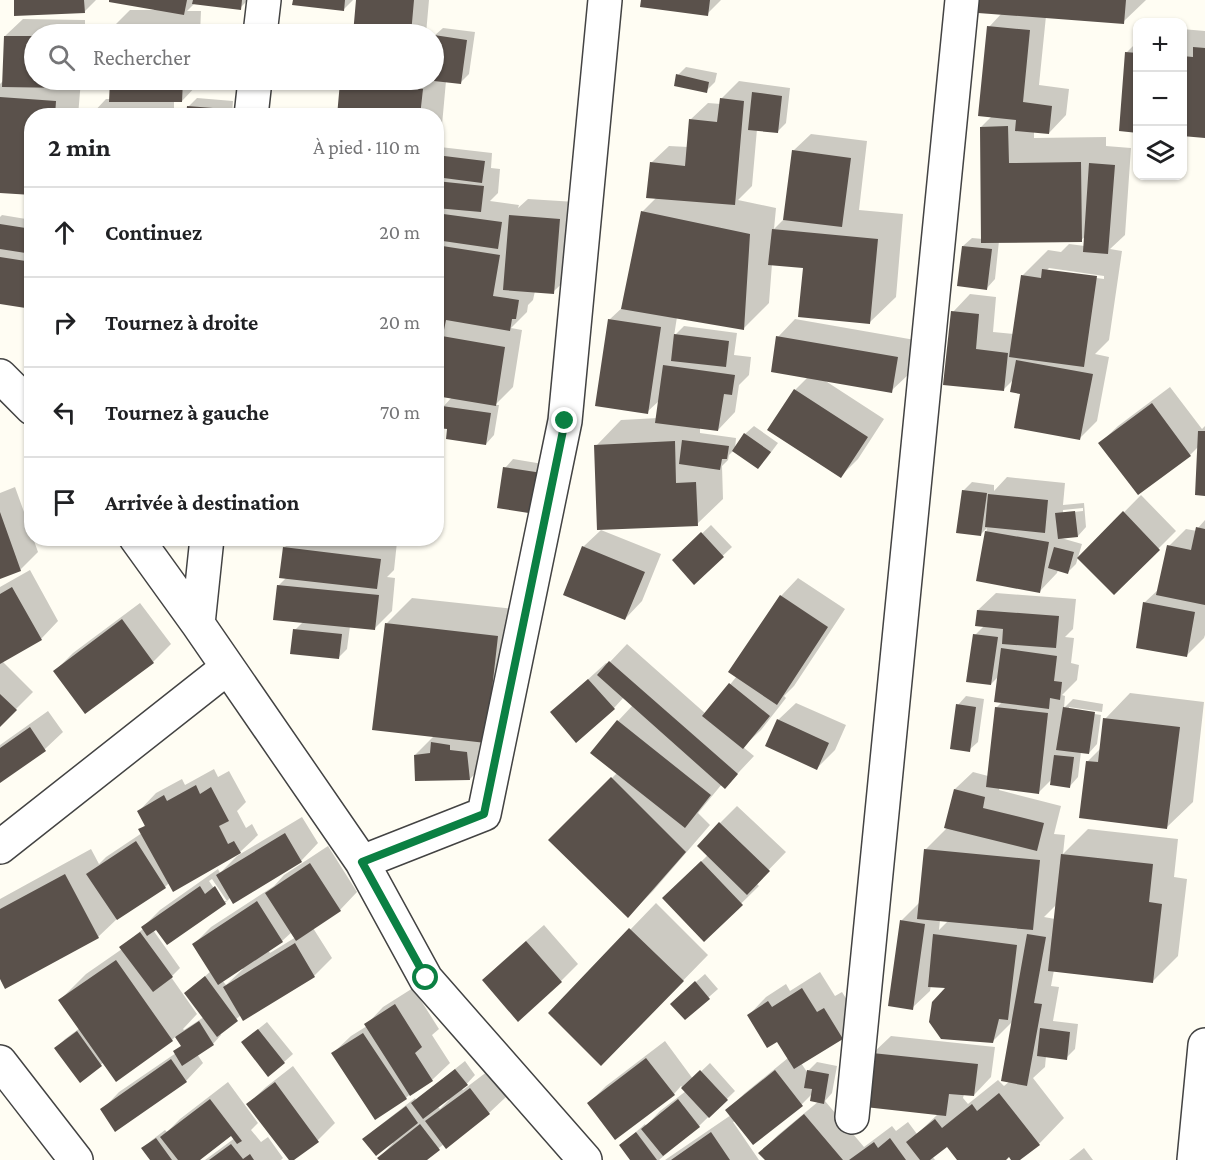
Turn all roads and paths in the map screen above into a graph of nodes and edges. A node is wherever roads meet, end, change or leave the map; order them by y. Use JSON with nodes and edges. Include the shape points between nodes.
{"nodes":[{"id":1,"x":264,"y":0,"type":"edge"},
{"id":2,"x":605,"y":0,"type":"edge"},
{"id":3,"x":962,"y":0,"type":"edge"},
{"id":4,"x":261,"y":24,"type":"edge"},
{"id":5,"x":254,"y":90,"type":"edge"},
{"id":6,"x":252,"y":108,"type":"edge"},
{"id":7,"x":0,"y":376,"type":"edge"},
{"id":8,"x":24,"y":400,"type":"edge"},
{"id":9,"x":142,"y":546,"type":"edge"},
{"id":10,"x":206,"y":546,"type":"edge"},
{"id":11,"x":198,"y":624,"type":"junction"},
{"id":12,"x":228,"y":668,"type":"junction"},
{"id":13,"x":0,"y":847,"type":"edge"},
{"id":14,"x":362,"y":862,"type":"junction"},
{"id":15,"x":1205,"y":1045,"type":"edge"},
{"id":16,"x":0,"y":1062,"type":"edge"},
{"id":17,"x":852,"y":1117,"type":"dead end"},
{"id":18,"x":76,"y":1160,"type":"edge"},
{"id":19,"x":585,"y":1160,"type":"edge"},
{"id":20,"x":1194,"y":1160,"type":"edge"}],
"edges":[{"from":1,"to":4,"type":"street"},
{"from":2,"to":14,"type":"street","via":[[565,421],[484,814]]},
{"from":3,"to":17,"type":"street"},
{"from":5,"to":6,"type":"street"},
{"from":7,"to":8,"type":"street"},
{"from":9,"to":11,"type":"street"},
{"from":10,"to":11,"type":"street"},
{"from":11,"to":12,"type":"street"},
{"from":12,"to":13,"type":"street"},
{"from":12,"to":14,"type":"street"},
{"from":14,"to":19,"type":"street","via":[[426,978]]},
{"from":15,"to":20,"type":"street"},
{"from":16,"to":18,"type":"street"}]}
